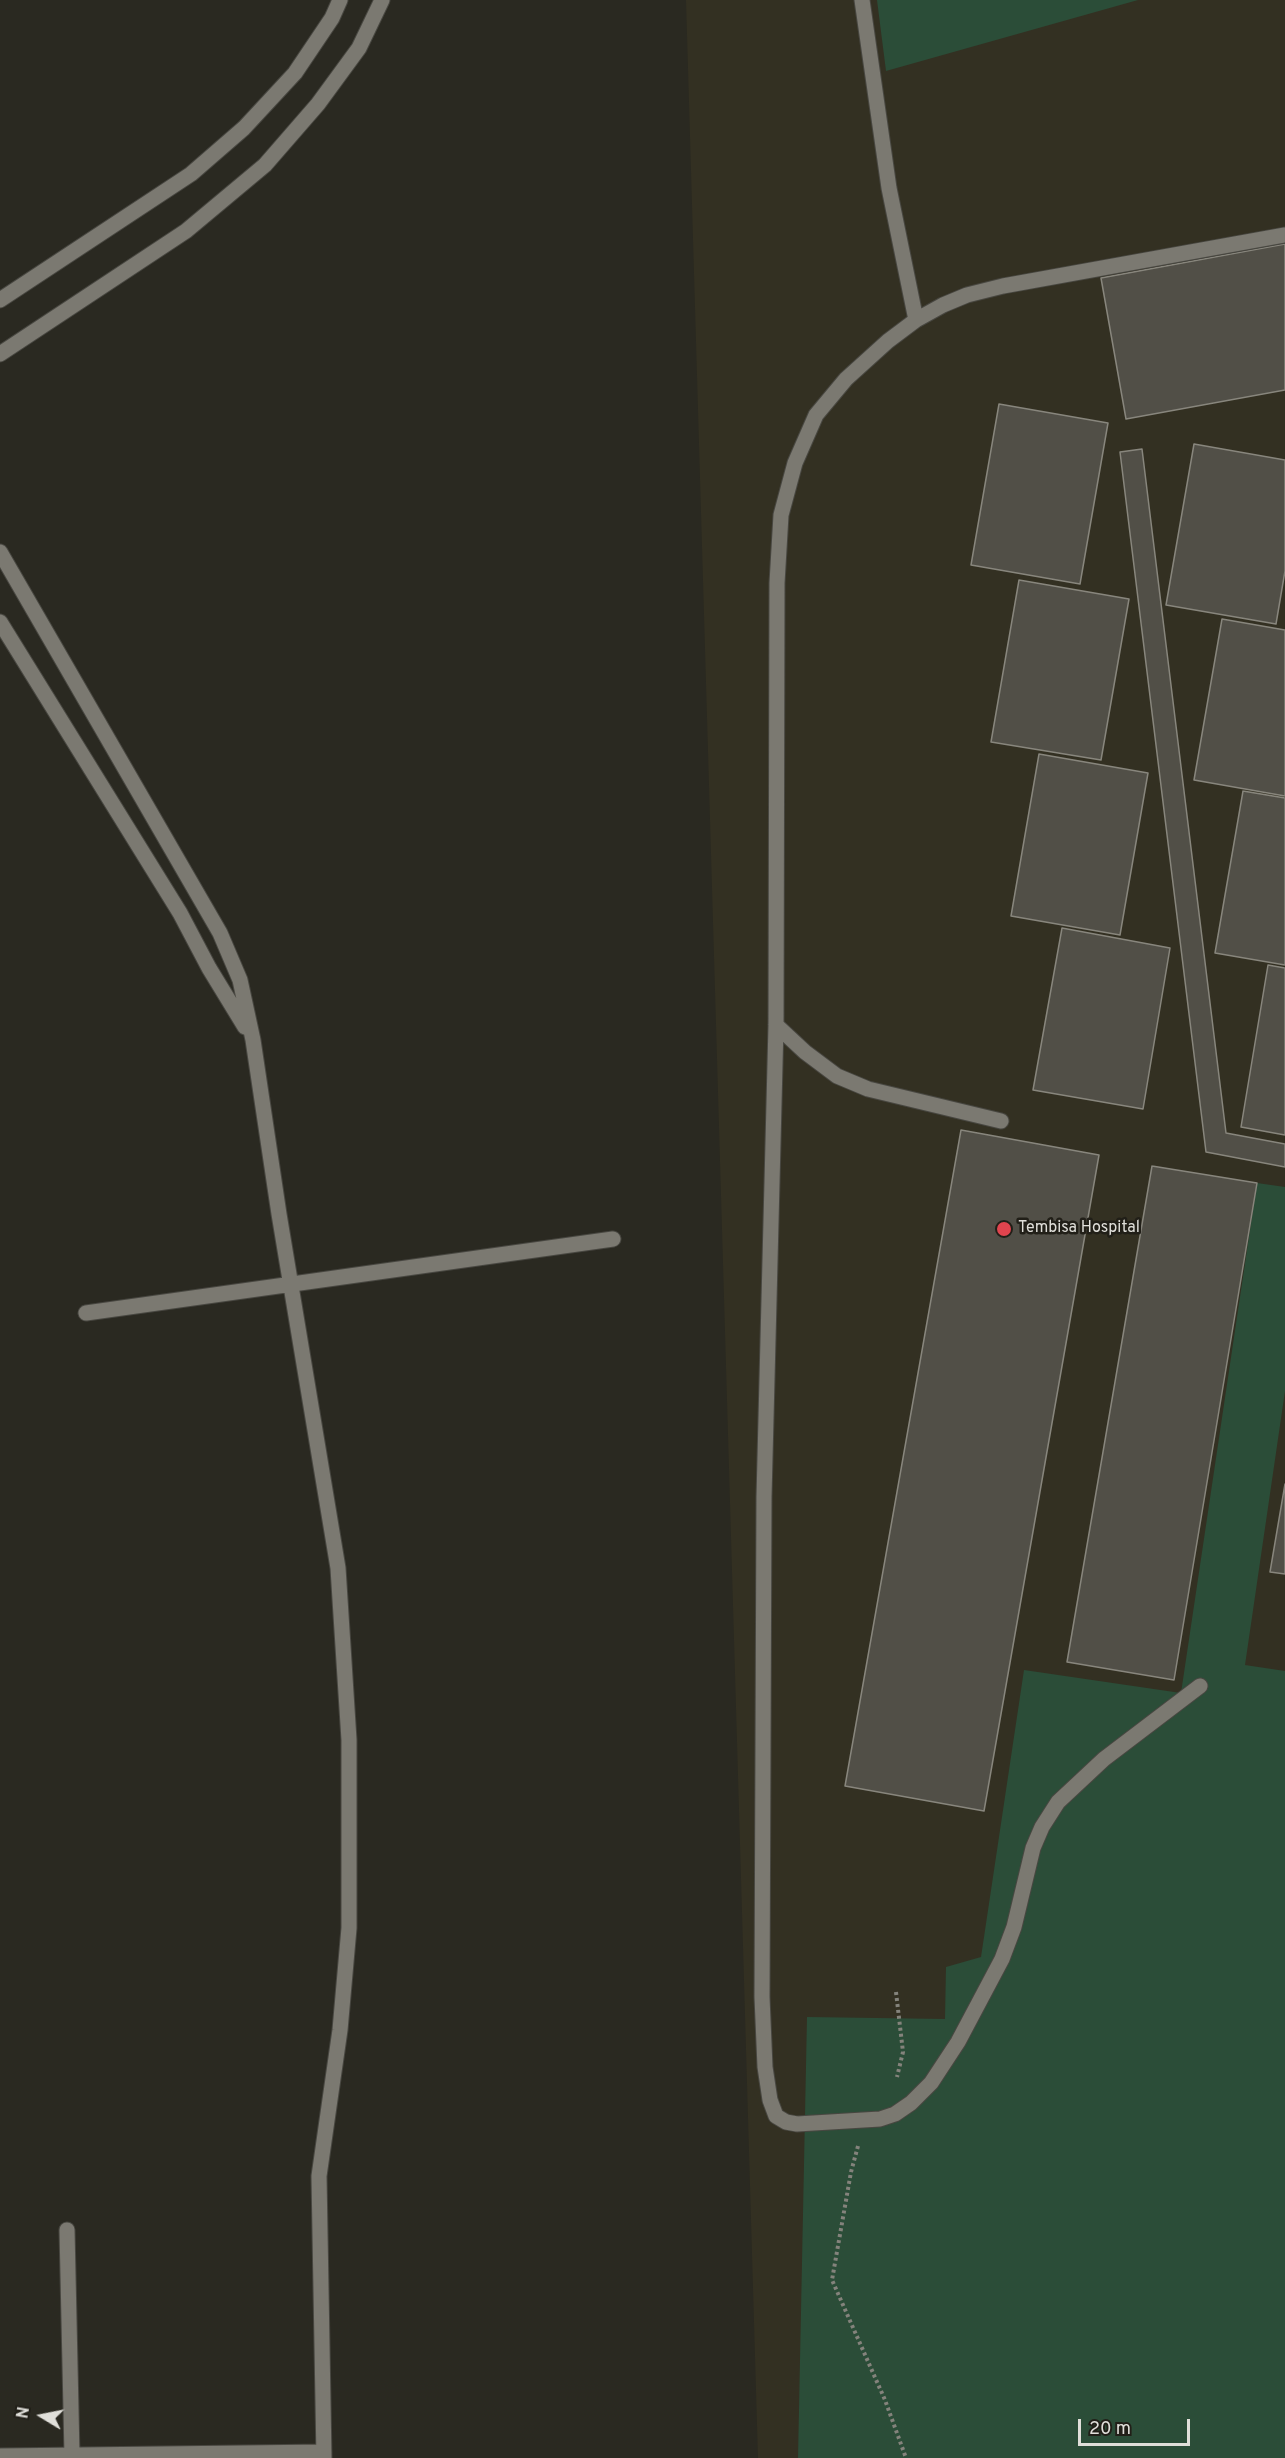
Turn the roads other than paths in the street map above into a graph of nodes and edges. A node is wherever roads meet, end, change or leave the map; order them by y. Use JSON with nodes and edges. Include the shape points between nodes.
{"nodes":[{"id":1,"x":340,"y":0,"type":"edge"},
{"id":2,"x":382,"y":0,"type":"edge"},
{"id":3,"x":862,"y":0,"type":"edge"},
{"id":4,"x":1285,"y":235,"type":"edge"},
{"id":5,"x":0,"y":300,"type":"edge"},
{"id":6,"x":916,"y":320,"type":"junction"},
{"id":7,"x":0,"y":354,"type":"edge"},
{"id":8,"x":0,"y":552,"type":"edge"},
{"id":9,"x":0,"y":622,"type":"edge"},
{"id":10,"x":776,"y":1025,"type":"junction"},
{"id":11,"x":253,"y":1040,"type":"junction"},
{"id":12,"x":1001,"y":1121,"type":"dead end"},
{"id":13,"x":613,"y":1239,"type":"dead end"},
{"id":14,"x":290,"y":1283,"type":"junction"},
{"id":15,"x":86,"y":1314,"type":"dead end"},
{"id":16,"x":1200,"y":1686,"type":"dead end"},
{"id":17,"x":67,"y":2230,"type":"dead end"},
{"id":18,"x":72,"y":2455,"type":"junction"},
{"id":19,"x":324,"y":2455,"type":"edge"},
{"id":20,"x":0,"y":2456,"type":"edge"}],
"edges":[{"from":1,"to":5,"type":"street","via":[[295,73],[244,128],[191,174]]},
{"from":2,"to":7,"type":"street","via":[[358,48],[318,104],[265,165],[186,231]]},
{"from":3,"to":6,"type":"street","via":[[889,188]]},
{"from":4,"to":6,"type":"street","via":[[1003,286],[967,295]]},
{"from":6,"to":10,"type":"street","via":[[846,379],[816,415],[795,463],[781,515],[777,583]]},
{"from":8,"to":11,"type":"street","via":[[220,933],[240,980]]},
{"from":9,"to":11,"type":"street","via":[[180,913]]},
{"from":10,"to":12,"type":"street","via":[[837,1076],[868,1089]]},
{"from":10,"to":16,"type":"street","via":[[764,1497],[762,1997],[765,2067],[777,2116],[797,2124],[865,2121],[895,2114],[931,2083],[958,2042],[1002,1959],[1033,1848],[1058,1803],[1104,1759]]},
{"from":11,"to":14,"type":"street"},
{"from":13,"to":14,"type":"street"},
{"from":14,"to":15,"type":"street"},
{"from":14,"to":19,"type":"street","via":[[338,1568],[349,1740],[349,1928],[340,2030],[319,2176]]},
{"from":17,"to":18,"type":"street"},
{"from":18,"to":19,"type":"street"},
{"from":18,"to":20,"type":"street"}]}
